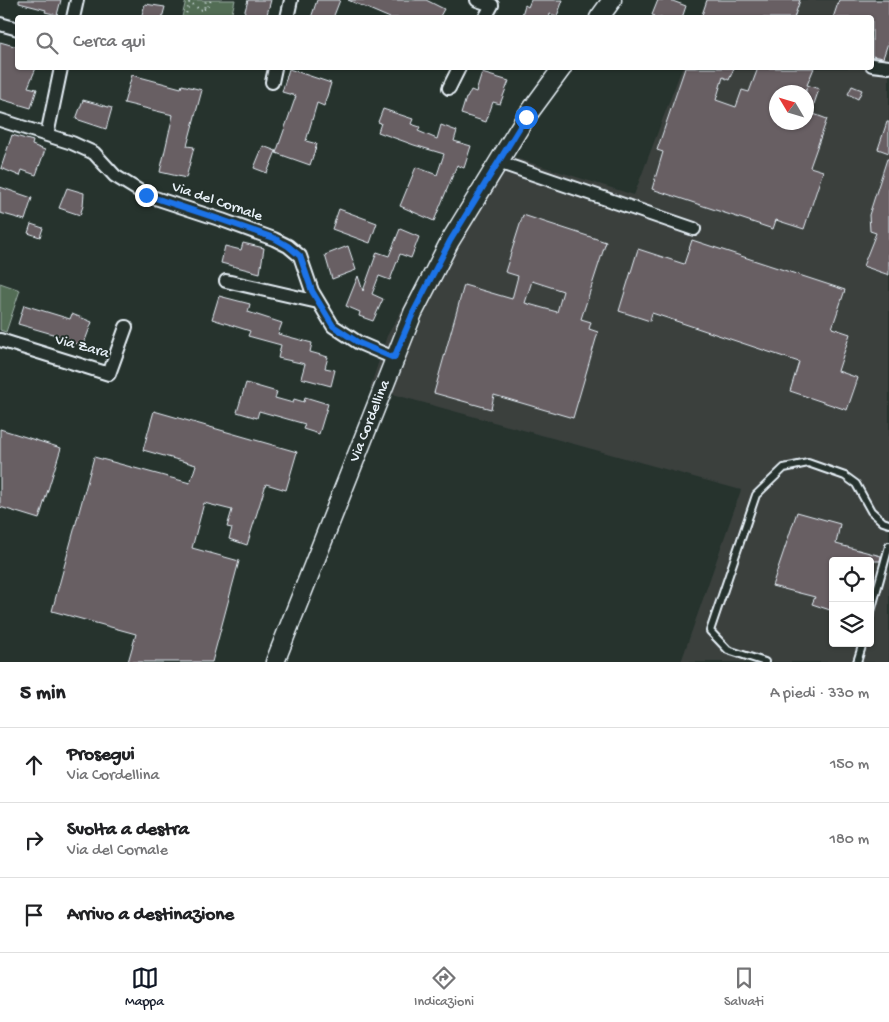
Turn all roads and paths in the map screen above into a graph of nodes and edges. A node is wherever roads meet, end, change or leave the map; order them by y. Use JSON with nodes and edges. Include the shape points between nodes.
{"nodes":[{"id":1,"x":77,"y":0,"type":"edge"},
{"id":2,"x":190,"y":0,"type":"edge"},
{"id":3,"x":206,"y":0,"type":"edge"},
{"id":4,"x":211,"y":0,"type":"edge"},
{"id":5,"x":292,"y":0,"type":"edge"},
{"id":6,"x":477,"y":0,"type":"edge"},
{"id":7,"x":612,"y":0,"type":"edge"},
{"id":8,"x":204,"y":9,"type":"junction"},
{"id":9,"x":74,"y":15,"type":"edge"},
{"id":10,"x":186,"y":15,"type":"edge"},
{"id":11,"x":288,"y":15,"type":"edge"},
{"id":12,"x":487,"y":15,"type":"edge"},
{"id":13,"x":601,"y":15,"type":"edge"},
{"id":14,"x":0,"y":24,"type":"edge"},
{"id":15,"x":15,"y":28,"type":"edge"},
{"id":16,"x":874,"y":65,"type":"edge"},
{"id":17,"x":889,"y":67,"type":"edge"},
{"id":18,"x":61,"y":70,"type":"edge"},
{"id":19,"x":275,"y":70,"type":"edge"},
{"id":20,"x":458,"y":70,"type":"edge"},
{"id":21,"x":561,"y":70,"type":"edge"},
{"id":22,"x":272,"y":82,"type":"dead end"},
{"id":23,"x":449,"y":88,"type":"dead end"},
{"id":24,"x":0,"y":120,"type":"edge"},
{"id":25,"x":47,"y":135,"type":"junction"},
{"id":26,"x":498,"y":162,"type":"junction"},
{"id":27,"x":694,"y":228,"type":"dead end"},
{"id":28,"x":226,"y":281,"type":"dead end"},
{"id":29,"x":318,"y":302,"type":"junction"},
{"id":30,"x":126,"y":327,"type":"dead end"},
{"id":31,"x":0,"y":340,"type":"edge"},
{"id":32,"x":394,"y":358,"type":"junction"},
{"id":33,"x":889,"y":524,"type":"edge"},
{"id":34,"x":889,"y":546,"type":"edge"},
{"id":35,"x":874,"y":602,"type":"edge"},
{"id":36,"x":861,"y":647,"type":"edge"},
{"id":37,"x":275,"y":662,"type":"edge"},
{"id":38,"x":765,"y":662,"type":"edge"},
{"id":39,"x":858,"y":662,"type":"edge"}],
"edges":[{"from":1,"to":9,"type":"street"},
{"from":2,"to":8,"type":"path","via":[[196,8]]},
{"from":2,"to":10,"type":"path"},
{"from":3,"to":8,"type":"path"},
{"from":4,"to":8,"type":"path"},
{"from":5,"to":11,"type":"street"},
{"from":6,"to":12,"type":"street","via":[[492,5]]},
{"from":7,"to":13,"type":"street"},
{"from":14,"to":15,"type":"street"},
{"from":16,"to":17,"type":"street"},
{"from":18,"to":25,"type":"street"},
{"from":19,"to":22,"type":"street"},
{"from":20,"to":23,"type":"street"},
{"from":21,"to":26,"type":"street","name":"Via Cordellina"},
{"from":24,"to":25,"type":"street","name":"Via del Cornale"},
{"from":25,"to":29,"type":"street","name":"Via del Cornale","via":[[94,153],[115,176],[146,195],[274,238],[288,246],[300,256]]},
{"from":26,"to":27,"type":"street"},
{"from":26,"to":32,"type":"street","name":"Via Cordellina","via":[[450,241]]},
{"from":28,"to":29,"type":"street"},
{"from":29,"to":32,"type":"street","name":"Via del Cornale","via":[[333,326],[344,335]]},
{"from":30,"to":31,"type":"street","name":"Via Zara","via":[[109,374]]},
{"from":32,"to":37,"type":"street","name":"Via Cordellina"},
{"from":33,"to":38,"type":"lane","via":[[871,511],[856,484],[845,476],[808,463],[784,468],[756,495],[710,631],[728,650]]},
{"from":34,"to":35,"type":"lane"},
{"from":36,"to":39,"type":"lane"}]}
